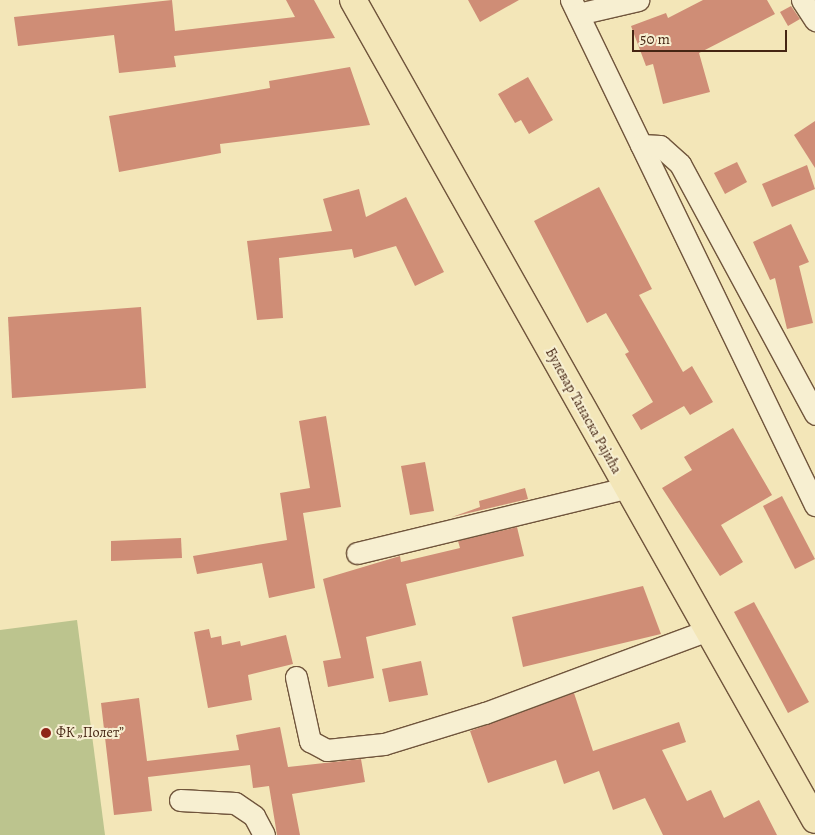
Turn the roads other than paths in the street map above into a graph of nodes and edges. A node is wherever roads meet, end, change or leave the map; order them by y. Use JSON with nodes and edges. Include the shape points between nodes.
{"nodes":[{"id":1,"x":353,"y":0,"type":"edge"},
{"id":2,"x":638,"y":0,"type":"edge"},
{"id":3,"x":802,"y":0,"type":"edge"},
{"id":4,"x":574,"y":7,"type":"edge"},
{"id":5,"x":815,"y":20,"type":"edge"},
{"id":6,"x":641,"y":146,"type":"junction"},
{"id":7,"x":815,"y":414,"type":"edge"},
{"id":8,"x":626,"y":488,"type":"junction"},
{"id":9,"x":815,"y":505,"type":"edge"},
{"id":10,"x":357,"y":553,"type":"dead end"},
{"id":11,"x":706,"y":631,"type":"junction"},
{"id":12,"x":296,"y":678,"type":"dead end"},
{"id":13,"x":180,"y":800,"type":"dead end"},
{"id":14,"x":815,"y":820,"type":"edge"},
{"id":15,"x":264,"y":835,"type":"edge"}],
"edges":[{"from":1,"to":8,"type":"main road","name":"Булевар Танаска Рајића"},
{"from":2,"to":4,"type":"street"},
{"from":3,"to":5,"type":"street"},
{"from":4,"to":6,"type":"street"},
{"from":6,"to":7,"type":"street","via":[[660,146],[680,164]]},
{"from":6,"to":9,"type":"street"},
{"from":8,"to":10,"type":"street"},
{"from":8,"to":11,"type":"main road","name":"Булевар Танаска Рајића"},
{"from":11,"to":12,"type":"street","via":[[476,716],[374,745],[327,750],[310,741]]},
{"from":11,"to":14,"type":"main road","name":"Булевар Танаска Рајића"},
{"from":13,"to":15,"type":"street","via":[[235,802],[254,816]]}]}
